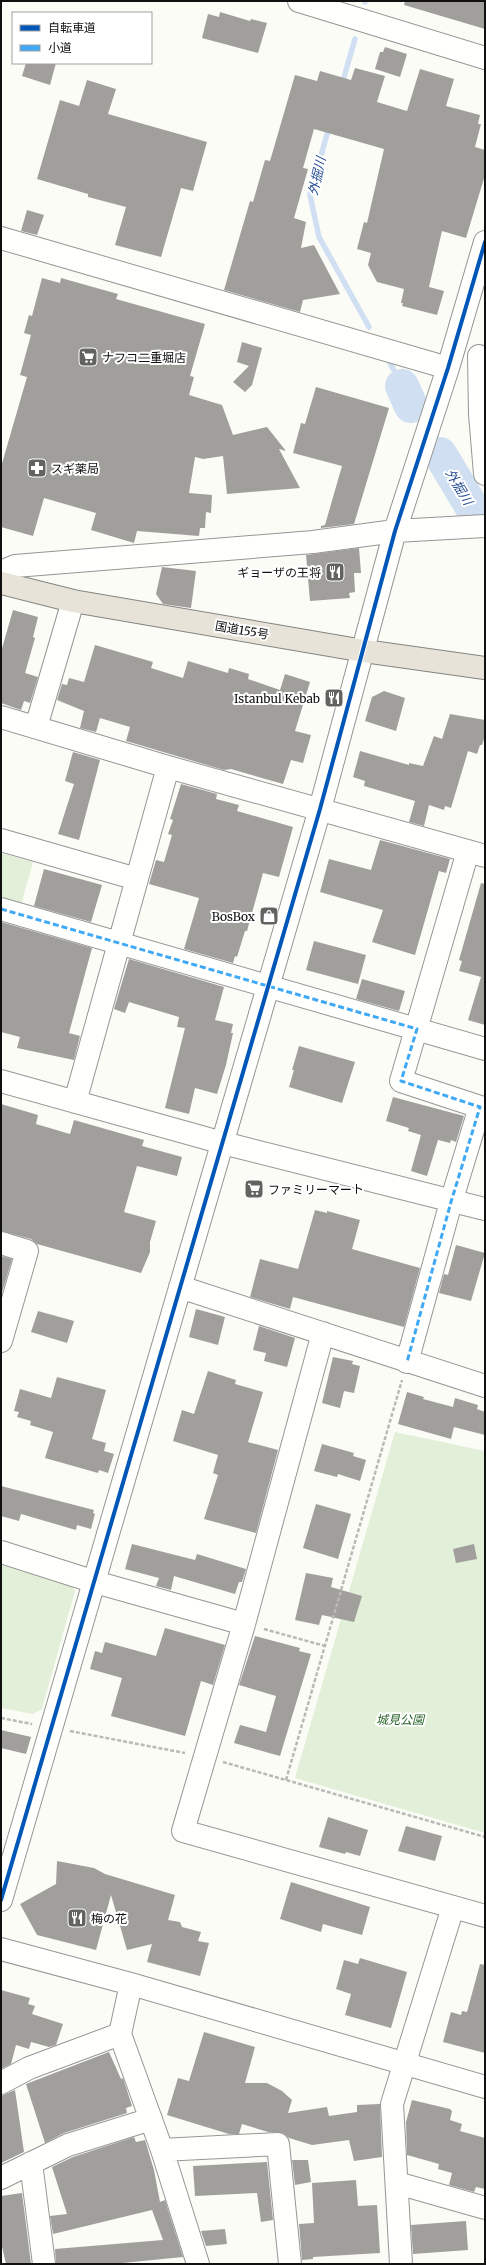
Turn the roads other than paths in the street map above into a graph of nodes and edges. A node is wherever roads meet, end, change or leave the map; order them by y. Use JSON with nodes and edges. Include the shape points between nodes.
{"nodes":[{"id":1,"x":303,"y":2,"type":"edge"},
{"id":2,"x":485,"y":58,"type":"edge"},
{"id":3,"x":1,"y":238,"type":"edge"},
{"id":4,"x":485,"y":242,"type":"edge"},
{"id":5,"x":482,"y":355,"type":"edge"},
{"id":6,"x":451,"y":358,"type":"junction"},
{"id":7,"x":485,"y":474,"type":"edge"},
{"id":8,"x":485,"y":526,"type":"edge"},
{"id":9,"x":395,"y":531,"type":"junction"},
{"id":10,"x":1,"y":572,"type":"edge"},
{"id":11,"x":1,"y":583,"type":"edge"},
{"id":12,"x":73,"y":601,"type":"junction"},
{"id":13,"x":364,"y":651,"type":"junction"},
{"id":14,"x":485,"y":668,"type":"edge"},
{"id":15,"x":1,"y":717,"type":"edge"},
{"id":16,"x":36,"y":727,"type":"junction"},
{"id":17,"x":168,"y":767,"type":"junction"},
{"id":18,"x":320,"y":809,"type":"junction"},
{"id":19,"x":1,"y":840,"type":"edge"},
{"id":20,"x":477,"y":854,"type":"edge"},
{"id":21,"x":137,"y":880,"type":"junction"},
{"id":22,"x":1,"y":909,"type":"edge"},
{"id":23,"x":120,"y":943,"type":"junction"},
{"id":24,"x":268,"y":985,"type":"junction"},
{"id":25,"x":417,"y":1029,"type":"junction"},
{"id":26,"x":485,"y":1049,"type":"edge"},
{"id":27,"x":1,"y":1081,"type":"edge"},
{"id":28,"x":75,"y":1102,"type":"junction"},
{"id":29,"x":223,"y":1143,"type":"junction"},
{"id":30,"x":451,"y":1202,"type":"junction"},
{"id":31,"x":485,"y":1209,"type":"edge"},
{"id":32,"x":1,"y":1243,"type":"edge"},
{"id":33,"x":180,"y":1287,"type":"junction"},
{"id":34,"x":323,"y":1333,"type":"junction"},
{"id":35,"x":1,"y":1340,"type":"edge"},
{"id":36,"x":407,"y":1362,"type":"junction"},
{"id":37,"x":485,"y":1386,"type":"edge"},
{"id":38,"x":1,"y":1552,"type":"edge"},
{"id":39,"x":95,"y":1582,"type":"junction"},
{"id":40,"x":244,"y":1624,"type":"junction"},
{"id":41,"x":1,"y":1900,"type":"edge"},
{"id":42,"x":453,"y":1907,"type":"junction"},
{"id":43,"x":485,"y":1916,"type":"edge"},
{"id":44,"x":1,"y":1949,"type":"edge"},
{"id":45,"x":131,"y":1984,"type":"junction"},
{"id":46,"x":120,"y":2034,"type":"junction"},
{"id":47,"x":405,"y":2065,"type":"junction"},
{"id":48,"x":1,"y":2083,"type":"edge"},
{"id":49,"x":485,"y":2087,"type":"edge"},
{"id":50,"x":151,"y":2120,"type":"junction"},
{"id":51,"x":162,"y":2150,"type":"junction"},
{"id":52,"x":31,"y":2163,"type":"junction"},
{"id":53,"x":1,"y":2178,"type":"edge"},
{"id":54,"x":397,"y":2183,"type":"junction"},
{"id":55,"x":485,"y":2208,"type":"edge"},
{"id":56,"x":44,"y":2264,"type":"edge"},
{"id":57,"x":198,"y":2264,"type":"edge"},
{"id":58,"x":290,"y":2264,"type":"edge"},
{"id":59,"x":401,"y":2264,"type":"edge"}],
"edges":[{"from":1,"to":2,"type":"street"},
{"from":3,"to":6,"type":"street"},
{"from":4,"to":6,"type":"street"},
{"from":5,"to":6,"type":"street"},
{"from":5,"to":7,"type":"street","via":[[480,414]]},
{"from":6,"to":9,"type":"street"},
{"from":8,"to":9,"type":"street"},
{"from":9,"to":10,"type":"street","via":[[313,542],[15,566]]},
{"from":9,"to":13,"type":"street"},
{"from":11,"to":12,"type":"highway","name":"国道155号"},
{"from":12,"to":13,"type":"highway","name":"国道155号"},
{"from":12,"to":16,"type":"street"},
{"from":13,"to":14,"type":"highway","name":"国道155号"},
{"from":13,"to":18,"type":"street"},
{"from":15,"to":16,"type":"street"},
{"from":16,"to":17,"type":"street"},
{"from":17,"to":18,"type":"street"},
{"from":17,"to":21,"type":"street"},
{"from":18,"to":20,"type":"street"},
{"from":18,"to":24,"type":"street"},
{"from":19,"to":21,"type":"street"},
{"from":20,"to":25,"type":"street"},
{"from":21,"to":23,"type":"street"},
{"from":22,"to":23,"type":"street"},
{"from":23,"to":24,"type":"street"},
{"from":23,"to":28,"type":"street"},
{"from":24,"to":25,"type":"street"},
{"from":24,"to":29,"type":"street"},
{"from":25,"to":26,"type":"street"},
{"from":25,"to":30,"type":"street","via":[[401,1081],[480,1107]]},
{"from":27,"to":28,"type":"street"},
{"from":28,"to":29,"type":"street"},
{"from":29,"to":30,"type":"street"},
{"from":29,"to":33,"type":"street"},
{"from":30,"to":31,"type":"street"},
{"from":30,"to":36,"type":"street"},
{"from":32,"to":35,"type":"street","via":[[27,1251]]},
{"from":33,"to":34,"type":"street"},
{"from":33,"to":39,"type":"street"},
{"from":34,"to":36,"type":"street"},
{"from":34,"to":40,"type":"street"},
{"from":36,"to":37,"type":"street"},
{"from":38,"to":39,"type":"street"},
{"from":39,"to":40,"type":"street"},
{"from":39,"to":41,"type":"street"},
{"from":40,"to":42,"type":"street","via":[[183,1831]]},
{"from":42,"to":43,"type":"street"},
{"from":42,"to":47,"type":"street"},
{"from":44,"to":45,"type":"street"},
{"from":45,"to":46,"type":"street"},
{"from":45,"to":47,"type":"street"},
{"from":46,"to":48,"type":"street","via":[[29,2068]]},
{"from":46,"to":50,"type":"street"},
{"from":47,"to":49,"type":"street"},
{"from":47,"to":54,"type":"street","via":[[392,2104]]},
{"from":50,"to":51,"type":"street"},
{"from":50,"to":52,"type":"street","via":[[68,2145]]},
{"from":51,"to":57,"type":"street"},
{"from":51,"to":58,"type":"street","via":[[278,2144]]},
{"from":52,"to":53,"type":"street"},
{"from":52,"to":56,"type":"street"},
{"from":54,"to":55,"type":"street"},
{"from":54,"to":59,"type":"street"}]}
